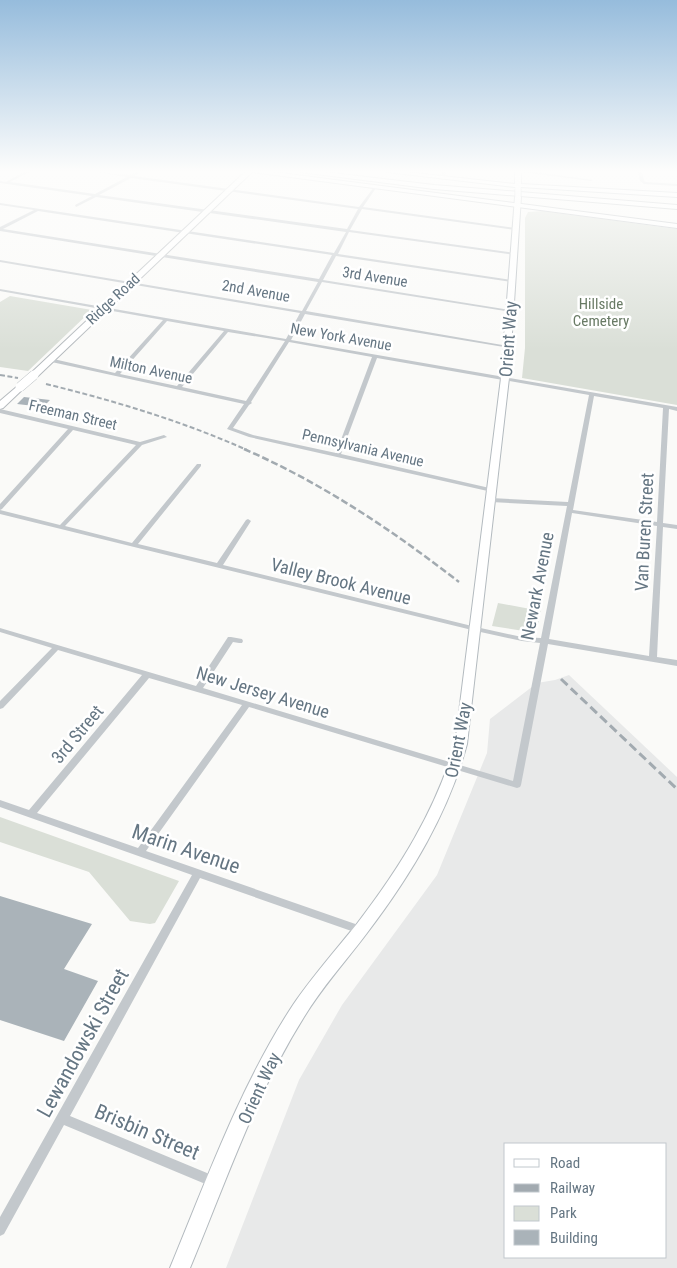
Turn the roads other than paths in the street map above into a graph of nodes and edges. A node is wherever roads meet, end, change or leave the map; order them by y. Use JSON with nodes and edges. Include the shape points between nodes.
{"nodes":[{"id":1,"x":7,"y":231,"type":"edge"},
{"id":2,"x":178,"y":231,"type":"edge"},
{"id":3,"x":347,"y":231,"type":"edge"},
{"id":4,"x":356,"y":231,"type":"edge"},
{"id":5,"x":515,"y":231,"type":"edge"},
{"id":6,"x":184,"y":232,"type":"junction"},
{"id":7,"x":515,"y":254,"type":"junction"},
{"id":8,"x":336,"y":255,"type":"junction"},
{"id":9,"x":159,"y":256,"type":"junction"},
{"id":10,"x":0,"y":261,"type":"edge"},
{"id":11,"x":321,"y":281,"type":"junction"},
{"id":12,"x":512,"y":281,"type":"junction"},
{"id":13,"x":132,"y":282,"type":"junction"},
{"id":14,"x":2,"y":291,"type":"edge"},
{"id":15,"x":104,"y":308,"type":"junction"},
{"id":16,"x":510,"y":311,"type":"junction"},
{"id":17,"x":304,"y":312,"type":"junction"},
{"id":18,"x":166,"y":319,"type":"junction"},
{"id":19,"x":228,"y":330,"type":"junction"},
{"id":20,"x":288,"y":340,"type":"junction"},
{"id":21,"x":508,"y":347,"type":"junction"},
{"id":22,"x":375,"y":355,"type":"junction"},
{"id":23,"x":49,"y":360,"type":"junction"},
{"id":24,"x":116,"y":375,"type":"junction"},
{"id":25,"x":505,"y":378,"type":"junction"},
{"id":26,"x":178,"y":388,"type":"junction"},
{"id":27,"x":592,"y":394,"type":"junction"},
{"id":28,"x":248,"y":403,"type":"junction"},
{"id":29,"x":0,"y":406,"type":"edge"},
{"id":30,"x":666,"y":407,"type":"junction"},
{"id":31,"x":677,"y":409,"type":"edge"},
{"id":32,"x":0,"y":411,"type":"edge"},
{"id":33,"x":72,"y":428,"type":"junction"},
{"id":34,"x":164,"y":437,"type":"dead end"},
{"id":35,"x":140,"y":444,"type":"junction"},
{"id":36,"x":338,"y":455,"type":"junction"},
{"id":37,"x":199,"y":464,"type":"dead end"},
{"id":38,"x":491,"y":495,"type":"junction"},
{"id":39,"x":0,"y":508,"type":"edge"},
{"id":40,"x":569,"y":508,"type":"junction"},
{"id":41,"x":0,"y":512,"type":"edge"},
{"id":42,"x":248,"y":520,"type":"dead end"},
{"id":43,"x":659,"y":524,"type":"junction"},
{"id":44,"x":61,"y":527,"type":"junction"},
{"id":45,"x":677,"y":527,"type":"edge"},
{"id":46,"x":134,"y":545,"type":"junction"},
{"id":47,"x":219,"y":566,"type":"junction"},
{"id":48,"x":476,"y":629,"type":"junction"},
{"id":49,"x":0,"y":630,"type":"edge"},
{"id":50,"x":239,"y":640,"type":"dead end"},
{"id":51,"x":543,"y":641,"type":"junction"},
{"id":52,"x":57,"y":647,"type":"junction"},
{"id":53,"x":653,"y":659,"type":"junction"},
{"id":54,"x":677,"y":663,"type":"edge"},
{"id":55,"x":148,"y":674,"type":"junction"},
{"id":56,"x":198,"y":689,"type":"junction"},
{"id":57,"x":247,"y":704,"type":"junction"},
{"id":58,"x":0,"y":706,"type":"edge"},
{"id":59,"x":456,"y":766,"type":"junction"},
{"id":60,"x":517,"y":784,"type":"joint"},
{"id":61,"x":0,"y":803,"type":"edge"},
{"id":62,"x":31,"y":814,"type":"junction"},
{"id":63,"x":140,"y":852,"type":"junction"},
{"id":64,"x":198,"y":873,"type":"junction"},
{"id":65,"x":360,"y":930,"type":"junction"},
{"id":66,"x":62,"y":1119,"type":"junction"},
{"id":67,"x":217,"y":1183,"type":"junction"},
{"id":68,"x":0,"y":1230,"type":"edge"},
{"id":69,"x":180,"y":1268,"type":"edge"}],
"edges":[{"from":1,"to":9,"type":"street","name":"3rd Avenue"},
{"from":2,"to":6,"type":"street"},
{"from":3,"to":8,"type":"street"},
{"from":4,"to":7,"type":"street"},
{"from":5,"to":7,"type":"street","name":"Orient Way"},
{"from":6,"to":8,"type":"street"},
{"from":6,"to":9,"type":"main road","name":"Ridge Road"},
{"from":7,"to":12,"type":"street","name":"Orient Way"},
{"from":8,"to":11,"type":"street"},
{"from":8,"to":12,"type":"street"},
{"from":9,"to":11,"type":"street","name":"3rd Avenue"},
{"from":9,"to":13,"type":"main road","name":"Ridge Road"},
{"from":10,"to":13,"type":"street","name":"2nd Avenue"},
{"from":11,"to":16,"type":"street","name":"3rd Avenue"},
{"from":11,"to":17,"type":"street"},
{"from":12,"to":16,"type":"street","name":"Orient Way"},
{"from":13,"to":15,"type":"main road","name":"Ridge Road"},
{"from":13,"to":17,"type":"street","name":"2nd Avenue"},
{"from":14,"to":15,"type":"street","name":"New York Avenue"},
{"from":15,"to":18,"type":"street","name":"New York Avenue"},
{"from":15,"to":23,"type":"main road","name":"Ridge Road"},
{"from":16,"to":21,"type":"street","name":"Orient Way"},
{"from":17,"to":20,"type":"street"},
{"from":17,"to":21,"type":"street","name":"2nd Avenue"},
{"from":18,"to":19,"type":"street","name":"New York Avenue"},
{"from":18,"to":24,"type":"street"},
{"from":19,"to":20,"type":"street","name":"New York Avenue"},
{"from":19,"to":26,"type":"street"},
{"from":20,"to":22,"type":"street","name":"New York Avenue"},
{"from":20,"to":28,"type":"street"},
{"from":21,"to":25,"type":"street","name":"Orient Way"},
{"from":22,"to":25,"type":"street","name":"New York Avenue"},
{"from":22,"to":36,"type":"street"},
{"from":23,"to":24,"type":"street","name":"Milton Avenue"},
{"from":23,"to":29,"type":"main road","name":"Ridge Road","bridge":true},
{"from":24,"to":26,"type":"street","name":"Milton Avenue"},
{"from":25,"to":27,"type":"street","name":"New York Avenue"},
{"from":25,"to":38,"type":"street","name":"Orient Way"},
{"from":26,"to":28,"type":"street","name":"Milton Avenue"},
{"from":27,"to":30,"type":"street","name":"New York Avenue"},
{"from":27,"to":40,"type":"street","name":"Newark Avenue"},
{"from":28,"to":36,"type":"street","name":"Pennsylvania Avenue","via":[[230,429]]},
{"from":30,"to":31,"type":"street","name":"New York Avenue"},
{"from":30,"to":43,"type":"street","name":"Van Buren Street"},
{"from":32,"to":33,"type":"street","name":"Freeman Street"},
{"from":33,"to":35,"type":"street","name":"Freeman Street"},
{"from":33,"to":39,"type":"street"},
{"from":34,"to":35,"type":"street"},
{"from":35,"to":44,"type":"street"},
{"from":36,"to":38,"type":"street","name":"Pennsylvania Avenue"},
{"from":37,"to":46,"type":"street"},
{"from":38,"to":40,"type":"street","name":"Pennsylvania Avenue"},
{"from":38,"to":48,"type":"street","name":"Orient Way"},
{"from":40,"to":43,"type":"street","name":"Pennsylvania Avenue"},
{"from":40,"to":51,"type":"street","name":"Newark Avenue"},
{"from":41,"to":44,"type":"street","name":"Valley Brook Avenue"},
{"from":42,"to":47,"type":"street"},
{"from":43,"to":45,"type":"street","name":"Pennsylvania Avenue"},
{"from":43,"to":53,"type":"street","name":"Van Buren Street"},
{"from":44,"to":46,"type":"street","name":"Valley Brook Avenue"},
{"from":46,"to":47,"type":"street","name":"Valley Brook Avenue"},
{"from":47,"to":48,"type":"street","name":"Valley Brook Avenue"},
{"from":48,"to":51,"type":"street","name":"Valley Brook Avenue"},
{"from":48,"to":59,"type":"street","name":"Orient Way"},
{"from":49,"to":52,"type":"street","name":"New Jersey Avenue"},
{"from":50,"to":56,"type":"street","via":[[231,639]]},
{"from":51,"to":53,"type":"street","name":"Valley Brook Avenue"},
{"from":51,"to":60,"type":"street","name":"Newark Avenue"},
{"from":52,"to":55,"type":"street","name":"New Jersey Avenue"},
{"from":52,"to":58,"type":"street"},
{"from":53,"to":54,"type":"street","name":"Valley Brook Avenue"},
{"from":55,"to":56,"type":"street","name":"New Jersey Avenue"},
{"from":55,"to":62,"type":"street","name":"3rd Street"},
{"from":56,"to":57,"type":"street","name":"New Jersey Avenue"},
{"from":57,"to":59,"type":"street","name":"New Jersey Avenue"},
{"from":57,"to":63,"type":"street"},
{"from":59,"to":60,"type":"street","name":"New Jersey Avenue"},
{"from":59,"to":65,"type":"street","name":"Orient Way","via":[[438,810],[393,886]]},
{"from":61,"to":62,"type":"street","name":"Marin Avenue"},
{"from":62,"to":63,"type":"street","name":"Marin Avenue"},
{"from":63,"to":64,"type":"street","name":"Marin Avenue"},
{"from":64,"to":65,"type":"street","name":"Marin Avenue"},
{"from":64,"to":66,"type":"street","name":"Lewandowski Street"},
{"from":65,"to":67,"type":"street","name":"Orient Way","via":[[316,986],[269,1063]]},
{"from":66,"to":67,"type":"street","name":"Brisbin Street"},
{"from":66,"to":68,"type":"street","name":"Lewandowski Street"},
{"from":67,"to":69,"type":"street","name":"Orient Way"}]}
